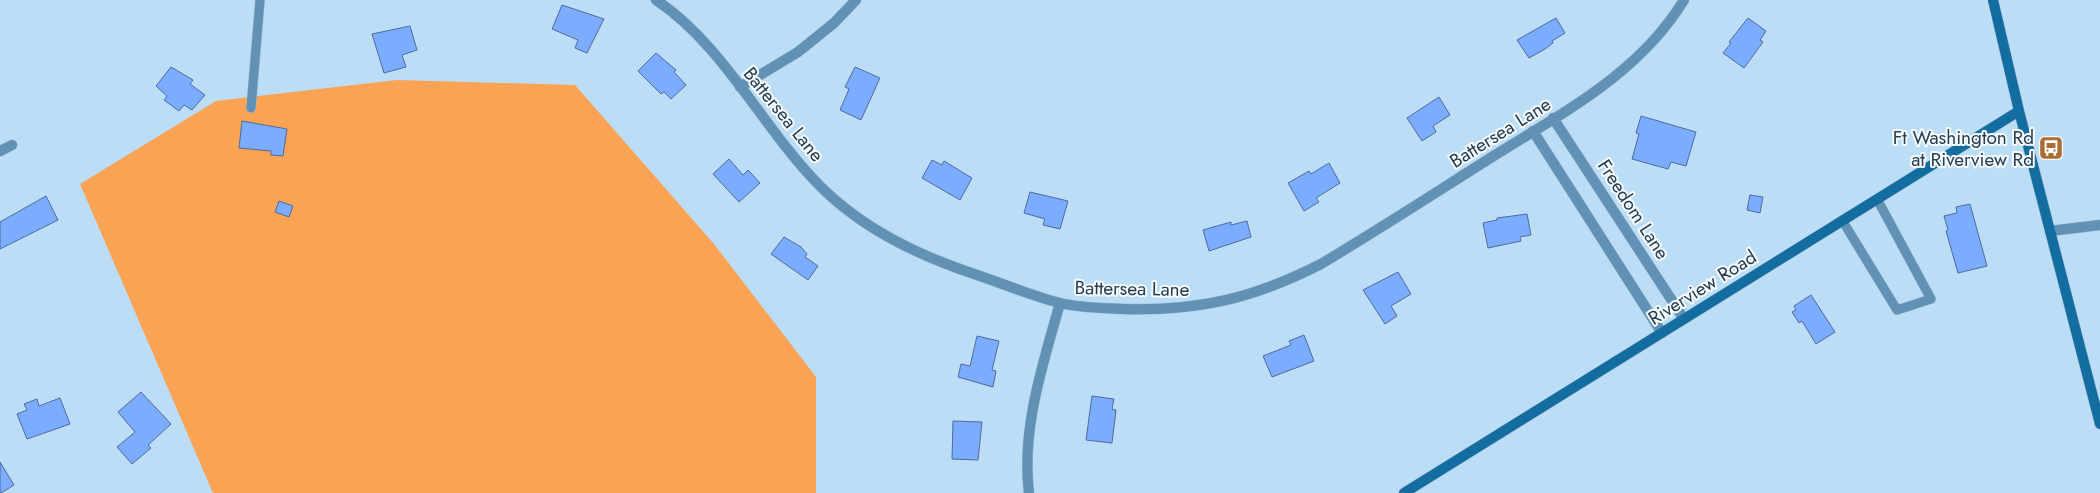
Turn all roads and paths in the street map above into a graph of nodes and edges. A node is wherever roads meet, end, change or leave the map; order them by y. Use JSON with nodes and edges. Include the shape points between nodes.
{"nodes":[{"id":1,"x":260,"y":0,"type":"edge"},
{"id":2,"x":656,"y":0,"type":"edge"},
{"id":3,"x":856,"y":0,"type":"edge"},
{"id":4,"x":1684,"y":0,"type":"edge"},
{"id":5,"x":1993,"y":0,"type":"edge"},
{"id":6,"x":740,"y":87,"type":"junction"},
{"id":7,"x":251,"y":108,"type":"dead end"},
{"id":8,"x":2019,"y":111,"type":"junction"},
{"id":9,"x":1554,"y":118,"type":"junction"},
{"id":10,"x":1533,"y":131,"type":"junction"},
{"id":11,"x":12,"y":145,"type":"dead end"},
{"id":12,"x":0,"y":151,"type":"edge"},
{"id":13,"x":1877,"y":199,"type":"junction"},
{"id":14,"x":1842,"y":220,"type":"junction"},
{"id":15,"x":2100,"y":225,"type":"edge"},
{"id":16,"x":2050,"y":231,"type":"junction"},
{"id":17,"x":1060,"y":303,"type":"junction"},
{"id":18,"x":1684,"y":319,"type":"junction"},
{"id":19,"x":1662,"y":333,"type":"junction"},
{"id":20,"x":2100,"y":424,"type":"edge"},
{"id":21,"x":1029,"y":493,"type":"edge"},
{"id":22,"x":1404,"y":493,"type":"edge"}],
"edges":[{"from":1,"to":7,"type":"lane"},
{"from":2,"to":6,"type":"street","name":"Battersea Lane","via":[[685,24]]},
{"from":3,"to":6,"type":"street","via":[[816,38]]},
{"from":4,"to":9,"type":"street","name":"Battersea Lane","via":[[1634,62]]},
{"from":5,"to":8,"type":"street"},
{"from":6,"to":17,"type":"street","name":"Battersea Lane","via":[[821,188],[863,221],[932,259]]},
{"from":8,"to":13,"type":"street","name":"Riverview Road"},
{"from":8,"to":16,"type":"street"},
{"from":9,"to":10,"type":"street","name":"Battersea Lane"},
{"from":9,"to":18,"type":"street","name":"Freedom Lane"},
{"from":10,"to":17,"type":"street","name":"Battersea Lane","via":[[1364,238],[1276,286],[1234,300],[1178,309],[1117,309]]},
{"from":10,"to":19,"type":"street"},
{"from":11,"to":12,"type":"street"},
{"from":13,"to":14,"type":"street","name":"Riverview Road"},
{"from":13,"to":14,"type":"lane","via":[[1931,299],[1897,310]]},
{"from":14,"to":18,"type":"street","name":"Riverview Road"},
{"from":15,"to":16,"type":"street"},
{"from":16,"to":20,"type":"street"},
{"from":17,"to":21,"type":"street","via":[[1035,398],[1028,456]]},
{"from":18,"to":19,"type":"street","name":"Riverview Road"},
{"from":19,"to":22,"type":"street","name":"Riverview Road"}]}
